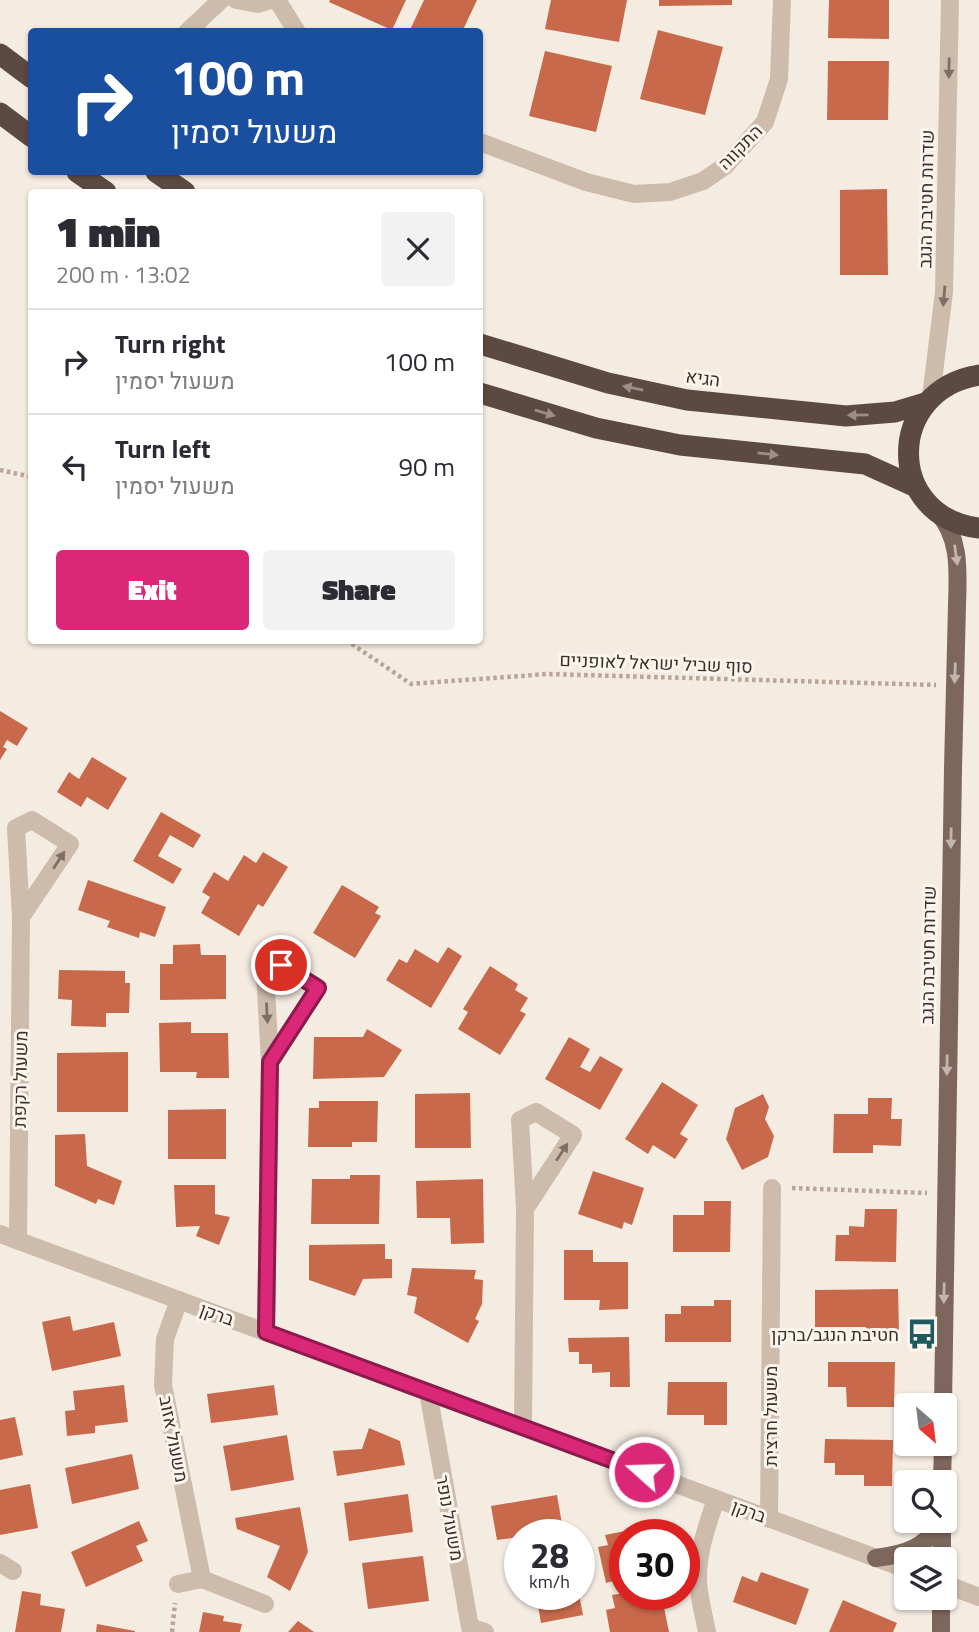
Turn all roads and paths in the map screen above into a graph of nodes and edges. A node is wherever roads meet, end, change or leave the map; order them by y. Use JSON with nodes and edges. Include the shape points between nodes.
{"nodes":[{"id":1,"x":221,"y":0,"type":"edge"},
{"id":2,"x":236,"y":0,"type":"edge"},
{"id":3,"x":271,"y":0,"type":"edge"},
{"id":4,"x":277,"y":0,"type":"edge"},
{"id":5,"x":782,"y":0,"type":"edge"},
{"id":6,"x":950,"y":0,"type":"edge"},
{"id":7,"x":191,"y":28,"type":"edge"},
{"id":8,"x":294,"y":28,"type":"edge"},
{"id":9,"x":0,"y":54,"type":"edge"},
{"id":10,"x":28,"y":75,"type":"edge"},
{"id":11,"x":0,"y":113,"type":"edge"},
{"id":12,"x":28,"y":133,"type":"edge"},
{"id":13,"x":483,"y":143,"type":"edge"},
{"id":14,"x":81,"y":175,"type":"edge"},
{"id":15,"x":160,"y":175,"type":"edge"},
{"id":16,"x":102,"y":189,"type":"edge"},
{"id":17,"x":181,"y":189,"type":"edge"},
{"id":18,"x":483,"y":345,"type":"edge"},
{"id":19,"x":979,"y":375,"type":"edge"},
{"id":20,"x":483,"y":394,"type":"edge"},
{"id":21,"x":928,"y":400,"type":"junction"},
{"id":22,"x":0,"y":470,"type":"edge"},
{"id":23,"x":28,"y":476,"type":"edge"},
{"id":24,"x":916,"y":487,"type":"junction"},
{"id":25,"x":936,"y":511,"type":"junction"},
{"id":26,"x":979,"y":528,"type":"edge"},
{"id":27,"x":352,"y":644,"type":"edge"},
{"id":28,"x":940,"y":685,"type":"dead end"},
{"id":29,"x":21,"y":917,"type":"junction"},
{"id":30,"x":270,"y":1062,"type":"junction"},
{"id":31,"x":772,"y":1188,"type":"joint"},
{"id":32,"x":945,"y":1193,"type":"junction"},
{"id":33,"x":525,"y":1209,"type":"junction"},
{"id":34,"x":0,"y":1234,"type":"edge"},
{"id":35,"x":18,"y":1241,"type":"junction"},
{"id":36,"x":178,"y":1300,"type":"junction"},
{"id":37,"x":266,"y":1332,"type":"junction"},
{"id":38,"x":428,"y":1392,"type":"junction"},
{"id":39,"x":943,"y":1393,"type":"edge"},
{"id":40,"x":523,"y":1427,"type":"junction"},
{"id":41,"x":716,"y":1499,"type":"junction"},
{"id":42,"x":769,"y":1519,"type":"junction"},
{"id":43,"x":934,"y":1533,"type":"edge"},
{"id":44,"x":876,"y":1558,"type":"junction"},
{"id":45,"x":894,"y":1565,"type":"edge"},
{"id":46,"x":202,"y":1579,"type":"junction"},
{"id":47,"x":178,"y":1584,"type":"joint"},
{"id":48,"x":957,"y":1589,"type":"edge"},
{"id":49,"x":979,"y":1597,"type":"edge"},
{"id":50,"x":265,"y":1604,"type":"dead end"},
{"id":51,"x":941,"y":1610,"type":"edge"},
{"id":52,"x":172,"y":1632,"type":"edge"},
{"id":53,"x":485,"y":1632,"type":"edge"},
{"id":54,"x":707,"y":1632,"type":"edge"},
{"id":55,"x":941,"y":1632,"type":"edge"}],
"edges":[{"from":1,"to":7,"type":"street"},
{"from":2,"to":3,"type":"street","via":[[258,4]]},
{"from":4,"to":8,"type":"street"},
{"from":5,"to":13,"type":"street","name":"התקווה","via":[[779,79],[765,122],[725,166],[703,181],[670,192],[634,194]]},
{"from":6,"to":21,"type":"street","name":"שדרות חטיבת הנגב","one_way":true,"via":[[944,292]]},
{"from":9,"to":10,"type":"highway"},
{"from":11,"to":12,"type":"highway"},
{"from":14,"to":16,"type":"highway"},
{"from":15,"to":17,"type":"highway"},
{"from":21,"to":18,"type":"highway","name":"הגיא","one_way":true,"via":[[876,415],[846,416],[687,400],[608,383]]},
{"from":19,"to":21,"type":"highway","name":"הגיא","via":[[948,384]]},
{"from":20,"to":24,"type":"highway","one_way":true,"via":[[596,428],[680,445],[865,464]]},
{"from":21,"to":24,"type":"highway","via":[[908,444]]},
{"from":22,"to":23,"type":"path"},
{"from":24,"to":25,"type":"highway"},
{"from":25,"to":26,"type":"highway"},
{"from":25,"to":32,"type":"main road","name":"שדרות חטיבת הנגב","one_way":true,"bridge":true,"via":[[948,525],[956,549],[957,605]]},
{"from":27,"to":28,"type":"path","name":"סוף שביל ישראל לאופניים","via":[[411,684],[547,674]]},
{"from":29,"to":29,"type":"street","name":"משעול רקפת","one_way":true,"via":[[70,844],[32,820],[16,828]]},
{"from":29,"to":35,"type":"street","name":"משעול רקפת"},
{"from":30,"to":30,"type":"street","one_way":true,"via":[[318,988],[281,965],[265,972]]},
{"from":30,"to":37,"type":"street"},
{"from":31,"to":32,"type":"path"},
{"from":31,"to":42,"type":"street","name":"משעול חרצית"},
{"from":32,"to":39,"type":"main road","name":"שדרות חטיבת הנגב","one_way":true},
{"from":33,"to":33,"type":"street","one_way":true,"via":[[573,1135],[536,1112],[520,1120]]},
{"from":33,"to":40,"type":"street"},
{"from":34,"to":35,"type":"street","name":"ברקן"},
{"from":35,"to":36,"type":"street","name":"ברקן"},
{"from":36,"to":37,"type":"street","name":"ברקן"},
{"from":36,"to":46,"type":"street","name":"משעול אזוב","via":[[165,1339],[163,1385]]},
{"from":37,"to":38,"type":"street","name":"ברקן"},
{"from":38,"to":40,"type":"street","name":"ברקן"},
{"from":38,"to":53,"type":"street","name":"משעול נופר","via":[[470,1627]]},
{"from":40,"to":41,"type":"street","name":"ברקן"},
{"from":41,"to":42,"type":"street","name":"ברקן"},
{"from":41,"to":54,"type":"street","via":[[699,1564]]},
{"from":42,"to":44,"type":"street","name":"ברקן"},
{"from":43,"to":44,"type":"main road","via":[[907,1552]]},
{"from":44,"to":45,"type":"street","name":"ברקן"},
{"from":46,"to":47,"type":"street"},
{"from":46,"to":50,"type":"street"},
{"from":47,"to":52,"type":"path"},
{"from":48,"to":49,"type":"street"},
{"from":51,"to":55,"type":"main road"}]}
